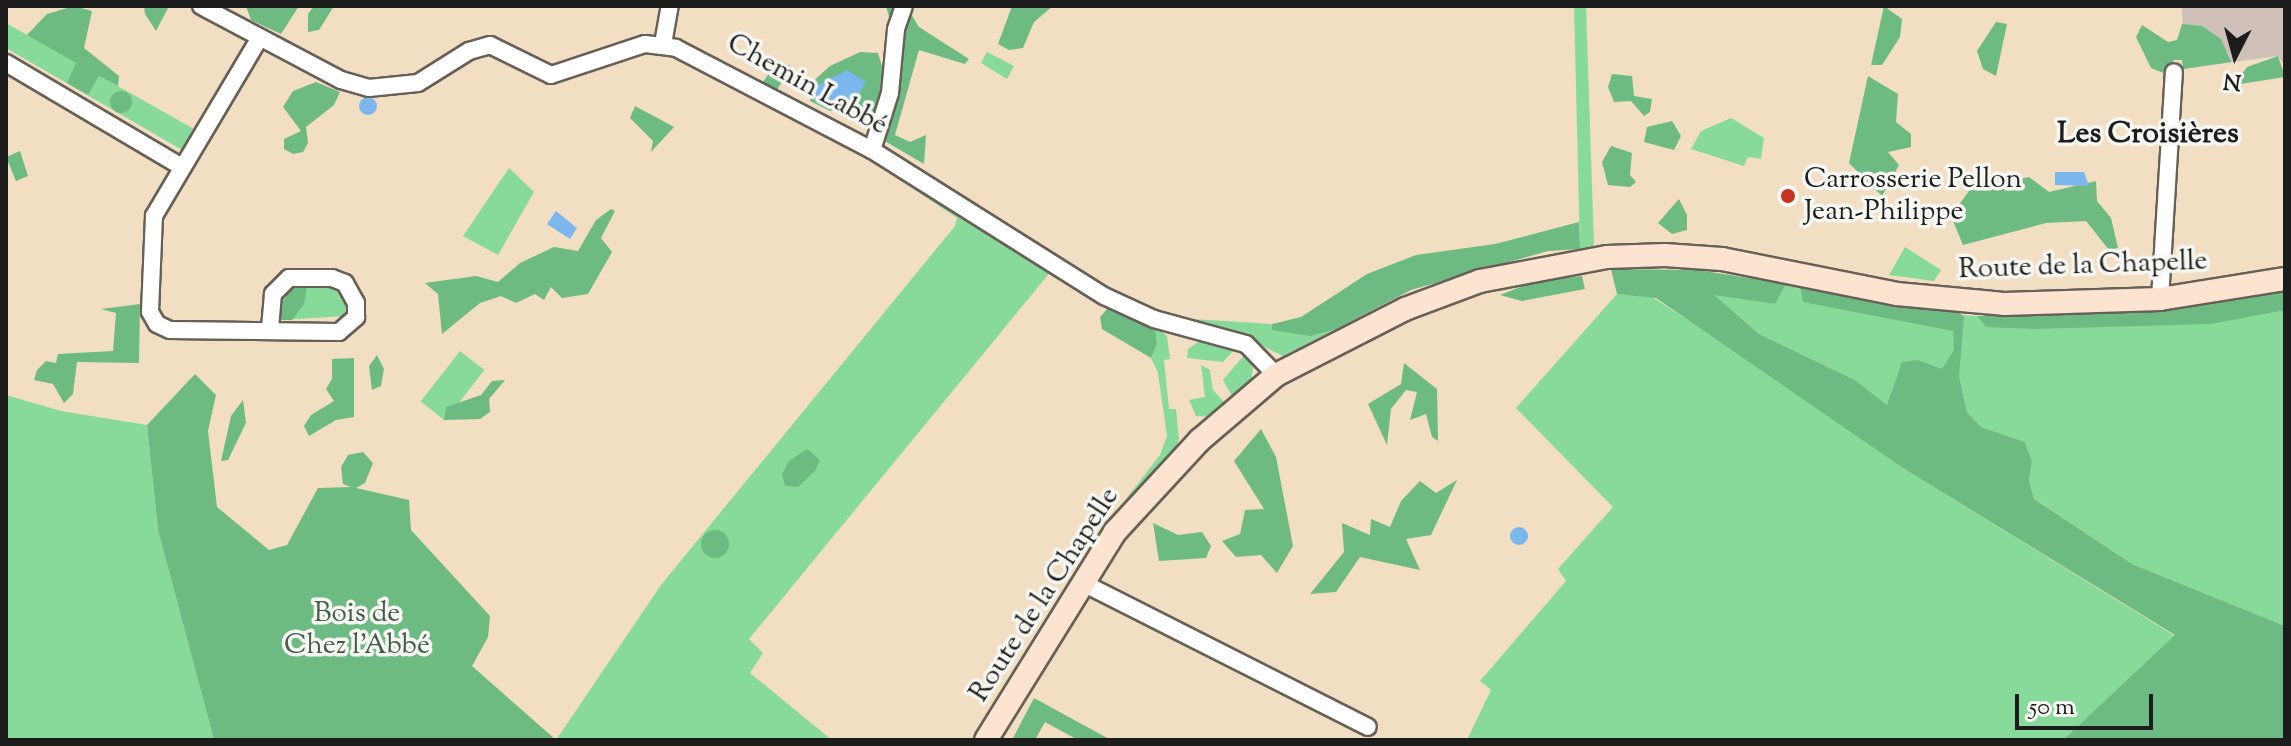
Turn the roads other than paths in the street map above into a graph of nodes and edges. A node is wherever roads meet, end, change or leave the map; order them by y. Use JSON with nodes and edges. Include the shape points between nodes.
{"nodes":[{"id":1,"x":201,"y":6,"type":"edge"},
{"id":2,"x":670,"y":6,"type":"edge"},
{"id":3,"x":904,"y":6,"type":"edge"},
{"id":4,"x":259,"y":39,"type":"junction"},
{"id":5,"x":663,"y":44,"type":"junction"},
{"id":6,"x":6,"y":63,"type":"edge"},
{"id":7,"x":2174,"y":72,"type":"dead end"},
{"id":8,"x":872,"y":150,"type":"junction"},
{"id":9,"x":182,"y":167,"type":"junction"},
{"id":10,"x":2285,"y":279,"type":"edge"},
{"id":11,"x":2160,"y":299,"type":"junction"},
{"id":12,"x":270,"y":331,"type":"junction"},
{"id":13,"x":1276,"y":375,"type":"junction"},
{"id":14,"x":1083,"y":583,"type":"junction"},
{"id":15,"x":1368,"y":727,"type":"dead end"},
{"id":16,"x":986,"y":740,"type":"edge"}],
"edges":[{"from":1,"to":4,"type":"street","name":"Chemin Labbé"},
{"from":2,"to":5,"type":"street"},
{"from":3,"to":8,"type":"street","via":[[890,93]]},
{"from":4,"to":5,"type":"street","name":"Chemin Labbé","via":[[341,80],[396,89],[429,78],[469,51],[490,45],[551,75],[563,75],[616,51]]},
{"from":4,"to":9,"type":"street"},
{"from":5,"to":8,"type":"street","name":"Chemin Labbé","via":[[704,58]]},
{"from":6,"to":9,"type":"street"},
{"from":7,"to":11,"type":"street"},
{"from":8,"to":13,"type":"street","name":"Chemin Labbé","via":[[1104,296],[1154,319],[1246,344]]},
{"from":9,"to":12,"type":"street","via":[[154,216],[150,312],[157,324],[170,330]]},
{"from":10,"to":11,"type":"main road","name":"Route de la Chapelle"},
{"from":11,"to":13,"type":"main road","name":"Route de la Chapelle","via":[[1949,301],[1722,259],[1607,257],[1480,281],[1405,309]]},
{"from":12,"to":12,"type":"street","via":[[339,332],[356,317],[352,293],[332,278],[289,278],[273,294]]},
{"from":13,"to":14,"type":"main road","name":"Route de la Chapelle","via":[[1236,406],[1156,485],[1115,532]]},
{"from":14,"to":15,"type":"street"},
{"from":14,"to":16,"type":"main road","name":"Route de la Chapelle"}]}
